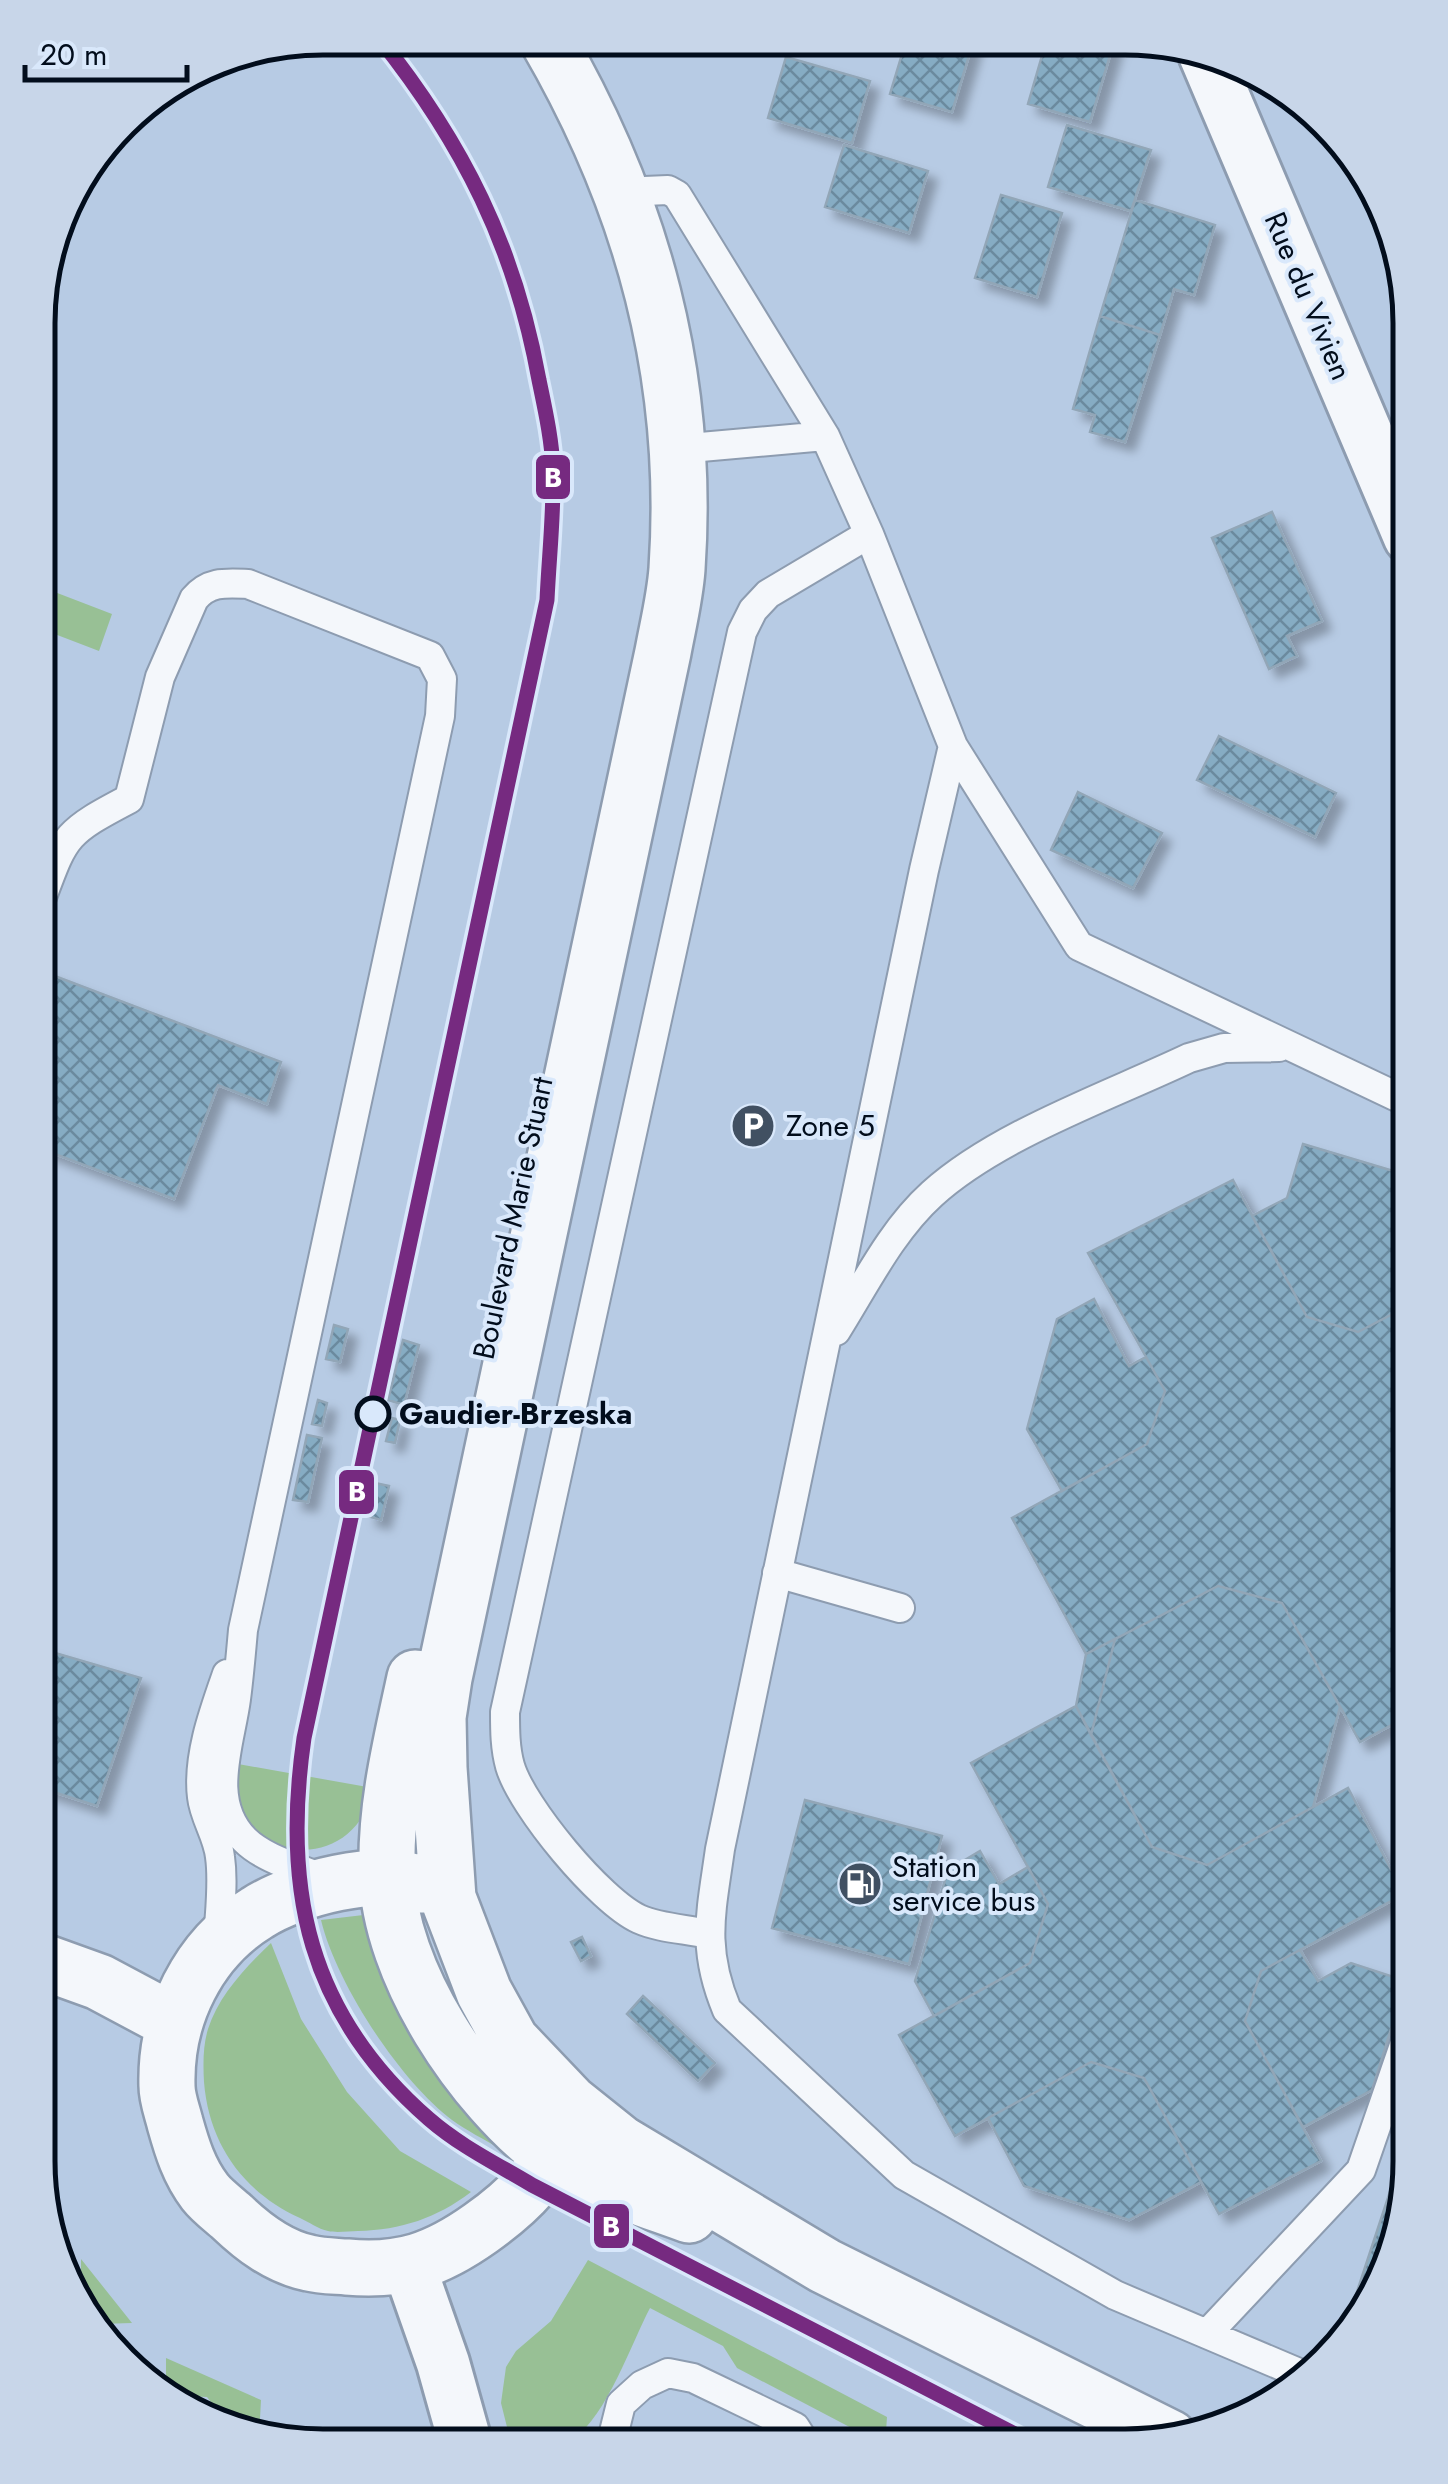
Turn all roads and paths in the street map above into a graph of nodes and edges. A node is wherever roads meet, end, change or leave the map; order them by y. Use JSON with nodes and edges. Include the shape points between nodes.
{"nodes":[{"id":1,"x":519,"y":55,"type":"edge"},
{"id":2,"x":556,"y":55,"type":"edge"},
{"id":3,"x":1212,"y":70,"type":"edge"},
{"id":4,"x":621,"y":192,"type":"junction"},
{"id":5,"x":825,"y":436,"type":"junction"},
{"id":6,"x":665,"y":451,"type":"junction"},
{"id":7,"x":1393,"y":497,"type":"edge"},
{"id":8,"x":870,"y":534,"type":"junction"},
{"id":9,"x":953,"y":746,"type":"junction"},
{"id":10,"x":55,"y":864,"type":"edge"},
{"id":11,"x":1310,"y":1056,"type":"junction"},
{"id":12,"x":1393,"y":1095,"type":"edge"},
{"id":13,"x":827,"y":1345,"type":"junction"},
{"id":14,"x":778,"y":1573,"type":"junction"},
{"id":15,"x":900,"y":1608,"type":"dead end"},
{"id":16,"x":243,"y":1630,"type":"junction"},
{"id":17,"x":360,"y":1881,"type":"junction"},
{"id":18,"x":448,"y":1898,"type":"junction"},
{"id":19,"x":708,"y":1934,"type":"junction"},
{"id":20,"x":218,"y":1944,"type":"junction"},
{"id":21,"x":55,"y":1966,"type":"edge"},
{"id":22,"x":174,"y":2022,"type":"junction"},
{"id":23,"x":1392,"y":2081,"type":"edge"},
{"id":24,"x":570,"y":2103,"type":"junction"},
{"id":25,"x":553,"y":2158,"type":"junction"},
{"id":26,"x":810,"y":2257,"type":"junction"},
{"id":27,"x":410,"y":2266,"type":"junction"},
{"id":28,"x":1207,"y":2334,"type":"junction"},
{"id":29,"x":1293,"y":2370,"type":"edge"},
{"id":30,"x":1149,"y":2428,"type":"edge"},
{"id":31,"x":462,"y":2429,"type":"edge"},
{"id":32,"x":613,"y":2429,"type":"edge"},
{"id":33,"x":797,"y":2429,"type":"edge"}],
"edges":[{"from":1,"to":6,"type":"main road","name":"Boulevard Marie Stuart","via":[[603,209]]},
{"from":2,"to":4,"type":"main road"},
{"from":3,"to":7,"type":"street","name":"Rue du Vivien"},
{"from":4,"to":5,"type":"lane","via":[[677,195]]},
{"from":4,"to":6,"type":"main road","via":[[658,308]]},
{"from":5,"to":6,"type":"lane"},
{"from":5,"to":8,"type":"lane"},
{"from":6,"to":17,"type":"main road","name":"Boulevard Marie Stuart","via":[[634,646],[388,1819]]},
{"from":6,"to":18,"type":"main road","name":"Boulevard Marie Stuart","via":[[676,572],[663,652],[438,1716]]},
{"from":8,"to":9,"type":"lane"},
{"from":8,"to":19,"type":"lane","via":[[768,594],[742,632],[506,1712],[510,1768],[537,1817],[602,1892],[639,1919]]},
{"from":9,"to":11,"type":"lane","via":[[1078,946]]},
{"from":9,"to":13,"type":"lane"},
{"from":10,"to":16,"type":"lane","via":[[65,839],[81,824],[129,798],[160,677],[202,589],[248,584],[430,656],[442,679],[440,716]]},
{"from":11,"to":12,"type":"lane"},
{"from":11,"to":13,"type":"lane","via":[[1274,1046],[1224,1048],[1189,1058],[984,1154],[931,1195],[896,1236]]},
{"from":13,"to":14,"type":"lane"},
{"from":14,"to":15,"type":"lane"},
{"from":14,"to":19,"type":"lane"},
{"from":16,"to":17,"type":"lane","via":[[222,1774],[229,1813],[243,1839],[260,1851]]},
{"from":16,"to":20,"type":"lane","via":[[215,1708],[202,1776],[202,1801],[221,1859]]},
{"from":17,"to":18,"type":"main road","via":[[418,1882]]},
{"from":17,"to":20,"type":"main road","via":[[273,1902]]},
{"from":17,"to":25,"type":"main road","name":"Boulevard Marie Stuart","via":[[397,1938],[444,2039]]},
{"from":18,"to":24,"type":"main road","name":"Boulevard Marie Stuart","via":[[511,2041]]},
{"from":19,"to":28,"type":"lane","via":[[727,2010],[904,2175],[1115,2295]]},
{"from":20,"to":22,"type":"main road","via":[[187,1988]]},
{"from":21,"to":22,"type":"main road"},
{"from":22,"to":27,"type":"main road","via":[[166,2088],[184,2157],[206,2192],[259,2242],[307,2263]]},
{"from":23,"to":28,"type":"lane","via":[[1362,2170]]},
{"from":24,"to":25,"type":"main road"},
{"from":24,"to":26,"type":"main road","name":"Boulevard Marie Stuart","via":[[620,2143]]},
{"from":25,"to":26,"type":"main road","name":"Boulevard Marie Stuart"},
{"from":25,"to":27,"type":"main road","via":[[487,2224]]},
{"from":26,"to":30,"type":"main road","name":"Boulevard Marie Stuart"},
{"from":27,"to":31,"type":"street"},
{"from":28,"to":29,"type":"lane"},
{"from":32,"to":33,"type":"lane","via":[[620,2404],[668,2373],[693,2378]]}]}
